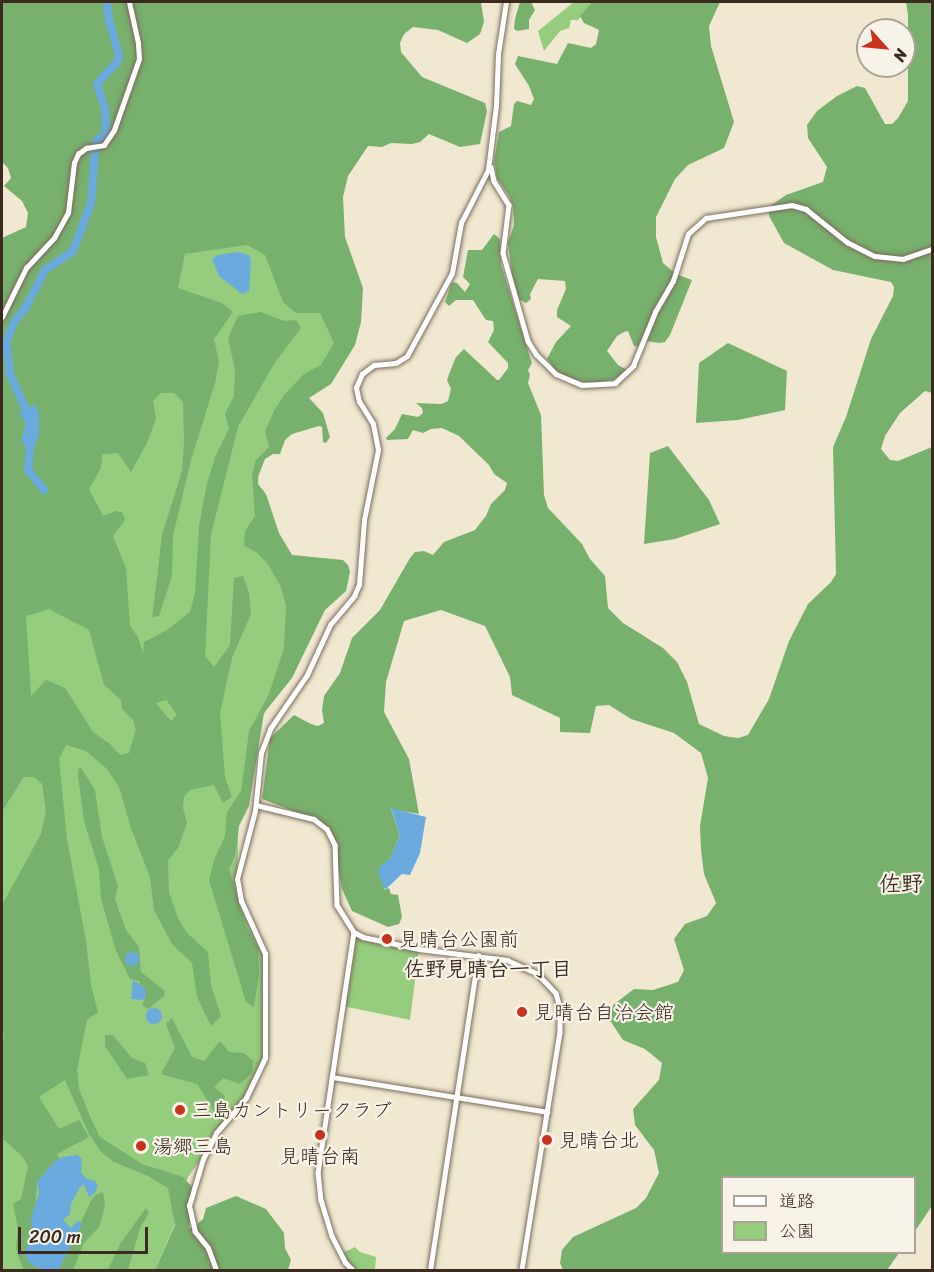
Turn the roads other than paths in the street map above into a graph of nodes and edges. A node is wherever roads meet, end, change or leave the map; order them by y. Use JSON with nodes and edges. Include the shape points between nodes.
{"nodes":[{"id":1,"x":129,"y":2,"type":"edge"},
{"id":2,"x":506,"y":2,"type":"edge"},
{"id":3,"x":490,"y":157,"type":"junction"},
{"id":4,"x":933,"y":249,"type":"edge"},
{"id":5,"x":2,"y":317,"type":"edge"},
{"id":6,"x":256,"y":805,"type":"junction"},
{"id":7,"x":354,"y":932,"type":"junction"},
{"id":8,"x":478,"y":956,"type":"junction"},
{"id":9,"x":332,"y":1077,"type":"junction"},
{"id":10,"x":455,"y":1099,"type":"junction"},
{"id":11,"x":547,"y":1112,"type":"junction"},
{"id":12,"x":216,"y":1270,"type":"edge"},
{"id":13,"x":353,"y":1270,"type":"edge"},
{"id":14,"x":430,"y":1270,"type":"edge"},
{"id":15,"x":522,"y":1270,"type":"edge"}],
"edges":[{"from":1,"to":5,"type":"street","via":[[139,59],[114,130],[104,145],[86,148],[78,154],[63,224],[26,268]]},
{"from":2,"to":3,"type":"street"},
{"from":3,"to":4,"type":"street","via":[[491,174],[509,205],[503,253],[528,341],[556,374],[582,385],[615,383],[633,366],[655,312],[673,281],[688,234],[706,218],[792,205],[806,209],[847,242],[875,256],[903,259]]},
{"from":3,"to":6,"type":"street","via":[[488,170],[461,223],[452,273],[412,349],[401,362],[374,365],[358,381],[357,395],[373,424],[378,450],[364,520],[362,578],[354,596],[330,625],[307,675],[270,729],[261,753]]},
{"from":6,"to":7,"type":"street","via":[[314,819],[327,829],[335,845],[337,905]]},
{"from":6,"to":12,"type":"street","via":[[237,890],[265,954],[265,1058],[253,1086],[216,1133],[189,1206],[195,1232],[208,1248]]},
{"from":7,"to":8,"type":"street","via":[[384,943]]},
{"from":7,"to":9,"type":"street"},
{"from":8,"to":10,"type":"street"},
{"from":8,"to":11,"type":"street","via":[[527,967],[548,982],[559,1000],[560,1032]]},
{"from":9,"to":10,"type":"street"},
{"from":9,"to":13,"type":"street","via":[[318,1172],[321,1200],[332,1236]]},
{"from":10,"to":11,"type":"street"},
{"from":10,"to":14,"type":"street"},
{"from":11,"to":15,"type":"street"}]}
